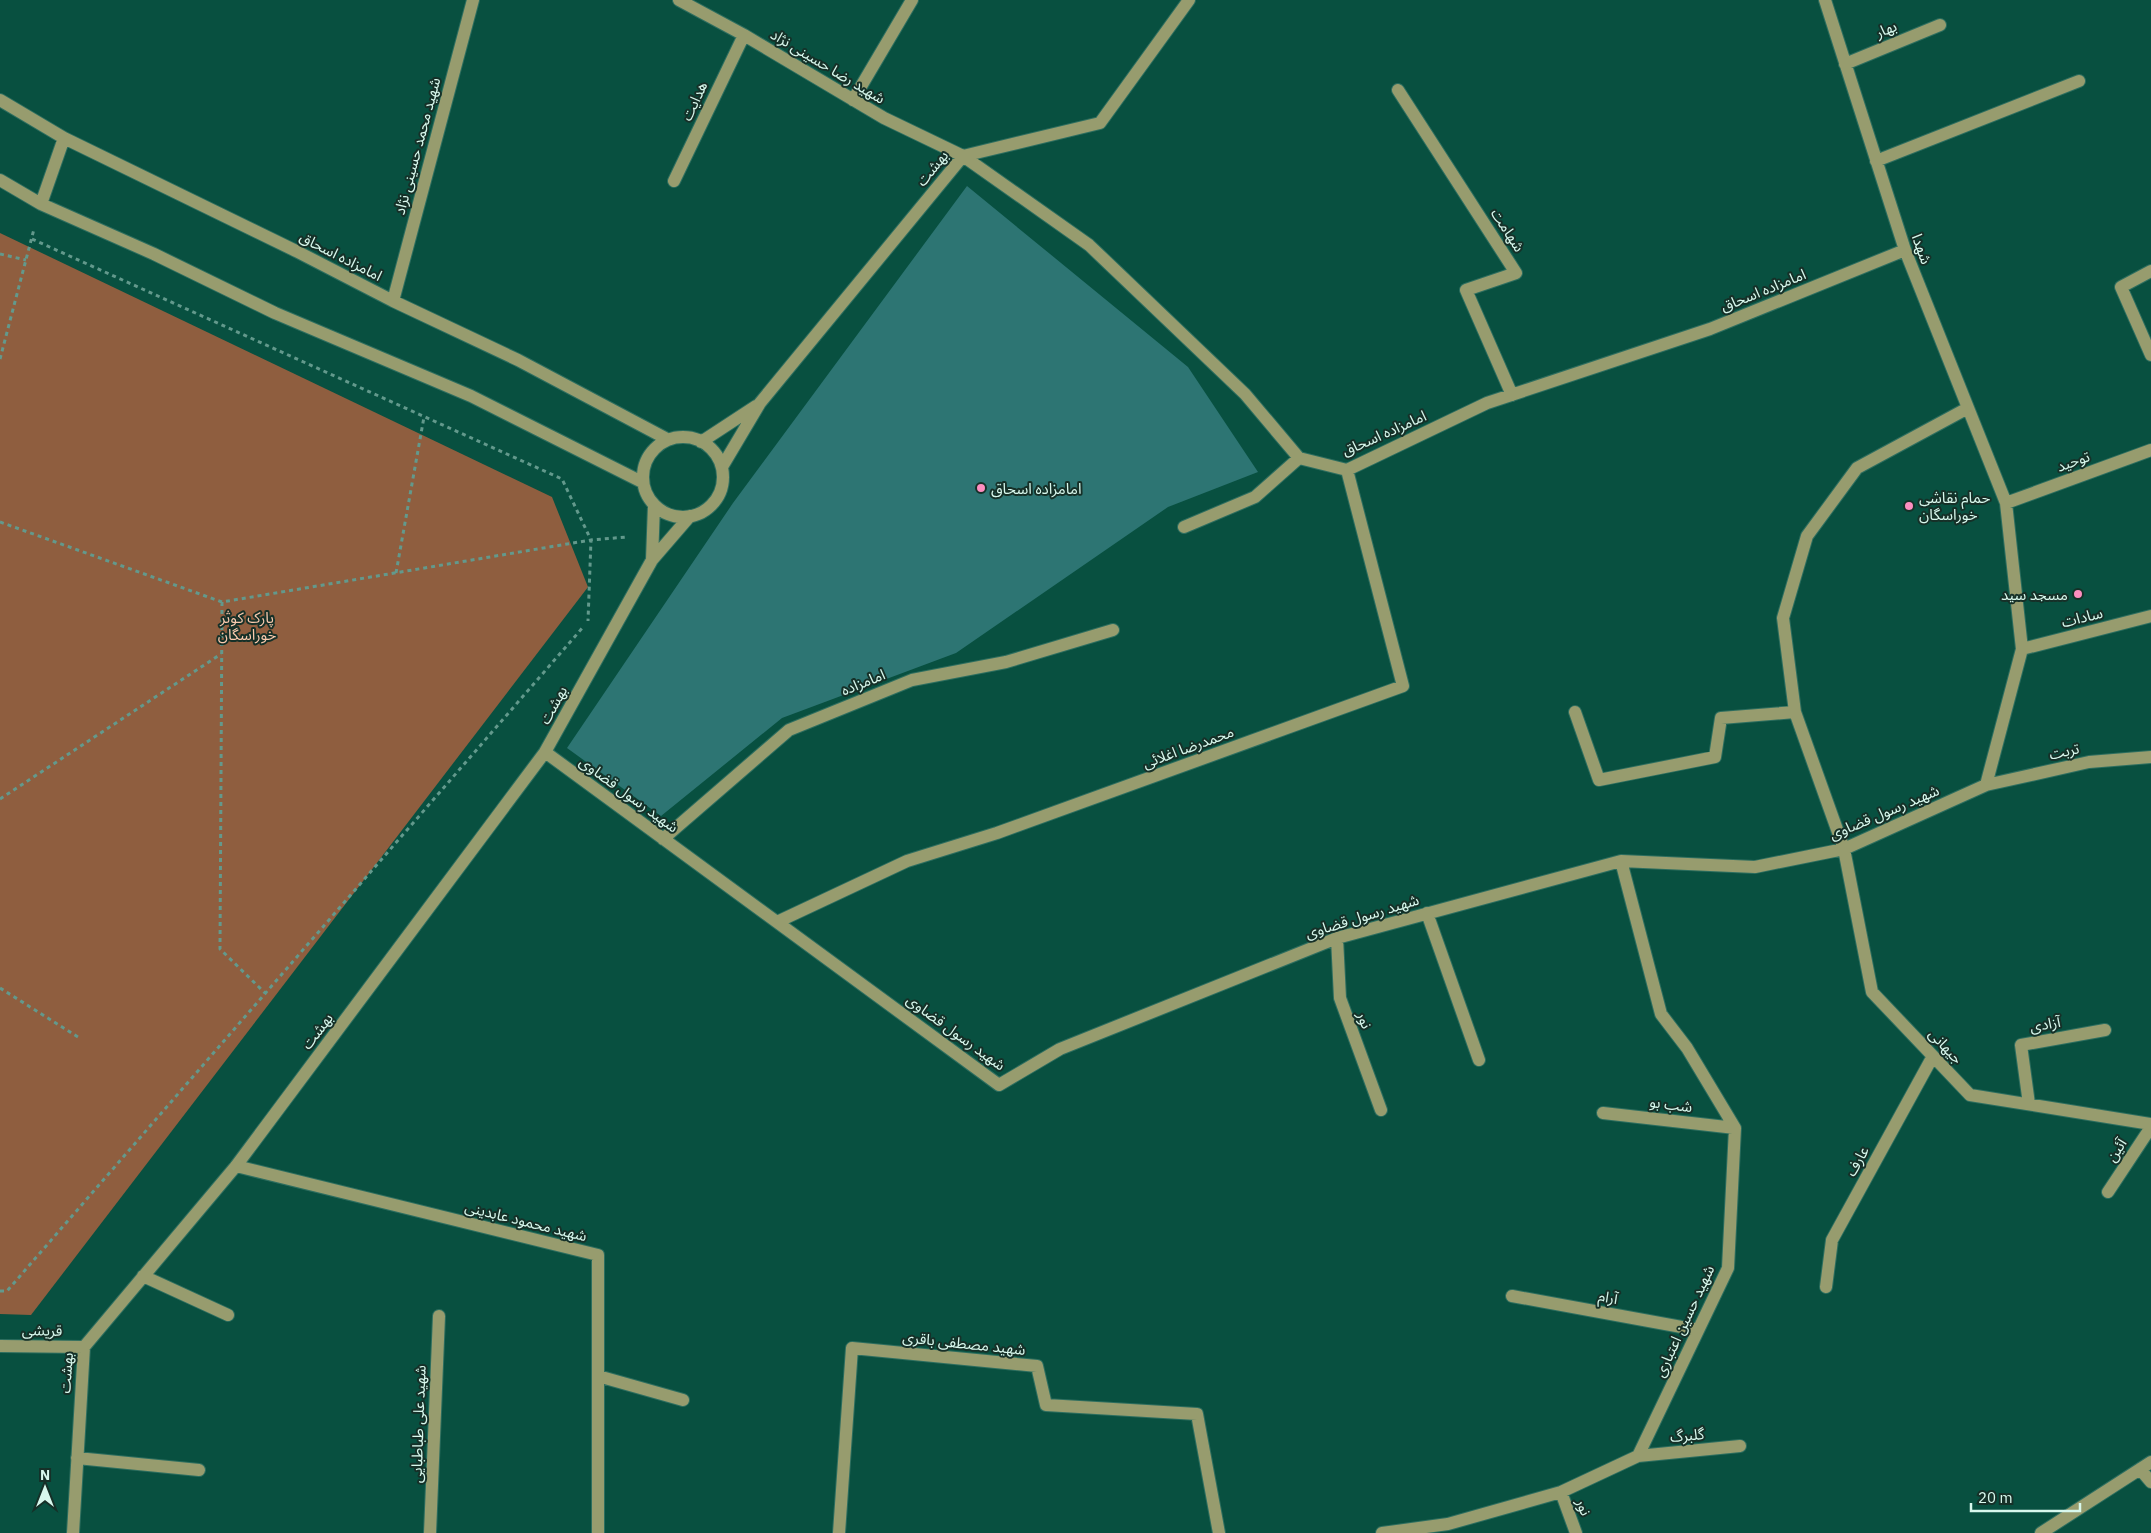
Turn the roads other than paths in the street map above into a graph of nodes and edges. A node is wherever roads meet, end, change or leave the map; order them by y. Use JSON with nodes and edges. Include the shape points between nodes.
{"nodes":[{"id":1,"x":473,"y":0,"type":"edge"},
{"id":2,"x":679,"y":0,"type":"edge"},
{"id":3,"x":912,"y":0,"type":"edge"},
{"id":4,"x":1188,"y":0,"type":"edge"},
{"id":5,"x":1824,"y":0,"type":"edge"},
{"id":6,"x":1940,"y":25,"type":"dead end"},
{"id":7,"x":744,"y":35,"type":"junction"},
{"id":8,"x":1845,"y":64,"type":"junction"},
{"id":9,"x":2079,"y":81,"type":"dead end"},
{"id":10,"x":1398,"y":90,"type":"dead end"},
{"id":11,"x":0,"y":100,"type":"edge"},
{"id":12,"x":852,"y":100,"type":"junction"},
{"id":13,"x":64,"y":138,"type":"junction"},
{"id":14,"x":963,"y":156,"type":"junction"},
{"id":15,"x":1876,"y":161,"type":"junction"},
{"id":16,"x":0,"y":180,"type":"edge"},
{"id":17,"x":674,"y":181,"type":"dead end"},
{"id":18,"x":41,"y":204,"type":"junction"},
{"id":19,"x":1905,"y":250,"type":"junction"},
{"id":20,"x":2151,"y":271,"type":"edge"},
{"id":21,"x":393,"y":301,"type":"junction"},
{"id":22,"x":2151,"y":355,"type":"edge"},
{"id":23,"x":1512,"y":395,"type":"junction"},
{"id":24,"x":760,"y":403,"type":"junction"},
{"id":25,"x":1968,"y":408,"type":"junction"},
{"id":26,"x":667,"y":440,"type":"junction"},
{"id":27,"x":702,"y":442,"type":"junction"},
{"id":28,"x":2151,"y":450,"type":"edge"},
{"id":29,"x":1299,"y":458,"type":"junction"},
{"id":30,"x":722,"y":467,"type":"junction"},
{"id":31,"x":1347,"y":470,"type":"junction"},
{"id":32,"x":642,"y":482,"type":"junction"},
{"id":33,"x":2006,"y":503,"type":"junction"},
{"id":34,"x":654,"y":505,"type":"junction"},
{"id":35,"x":690,"y":516,"type":"junction"},
{"id":36,"x":1184,"y":527,"type":"dead end"},
{"id":37,"x":652,"y":560,"type":"junction"},
{"id":38,"x":2151,"y":616,"type":"edge"},
{"id":39,"x":1113,"y":630,"type":"dead end"},
{"id":40,"x":2022,"y":649,"type":"junction"},
{"id":41,"x":1575,"y":712,"type":"dead end"},
{"id":42,"x":1795,"y":712,"type":"junction"},
{"id":43,"x":545,"y":752,"type":"junction"},
{"id":44,"x":2151,"y":757,"type":"edge"},
{"id":45,"x":1986,"y":785,"type":"junction"},
{"id":46,"x":663,"y":839,"type":"junction"},
{"id":47,"x":1844,"y":850,"type":"junction"},
{"id":48,"x":1620,"y":862,"type":"junction"},
{"id":49,"x":1427,"y":913,"type":"junction"},
{"id":50,"x":777,"y":922,"type":"junction"},
{"id":51,"x":1337,"y":938,"type":"junction"},
{"id":52,"x":2105,"y":1030,"type":"dead end"},
{"id":53,"x":1933,"y":1056,"type":"junction"},
{"id":54,"x":1479,"y":1060,"type":"dead end"},
{"id":55,"x":2030,"y":1104,"type":"junction"},
{"id":56,"x":1381,"y":1110,"type":"dead end"},
{"id":57,"x":1603,"y":1113,"type":"dead end"},
{"id":58,"x":2151,"y":1125,"type":"edge"},
{"id":59,"x":1735,"y":1128,"type":"junction"},
{"id":60,"x":236,"y":1166,"type":"junction"},
{"id":61,"x":2108,"y":1192,"type":"dead end"},
{"id":62,"x":143,"y":1276,"type":"junction"},
{"id":63,"x":1826,"y":1287,"type":"dead end"},
{"id":64,"x":1512,"y":1296,"type":"dead end"},
{"id":65,"x":228,"y":1315,"type":"dead end"},
{"id":66,"x":439,"y":1316,"type":"dead end"},
{"id":67,"x":1698,"y":1330,"type":"junction"},
{"id":68,"x":0,"y":1346,"type":"edge"},
{"id":69,"x":84,"y":1347,"type":"junction"},
{"id":70,"x":598,"y":1376,"type":"junction"},
{"id":71,"x":683,"y":1400,"type":"dead end"},
{"id":72,"x":1740,"y":1446,"type":"dead end"},
{"id":73,"x":1638,"y":1456,"type":"junction"},
{"id":74,"x":77,"y":1458,"type":"junction"},
{"id":75,"x":2146,"y":1465,"type":"edge"},
{"id":76,"x":199,"y":1470,"type":"dead end"},
{"id":77,"x":2151,"y":1482,"type":"edge"},
{"id":78,"x":1560,"y":1492,"type":"junction"},
{"id":79,"x":73,"y":1533,"type":"edge"},
{"id":80,"x":430,"y":1533,"type":"edge"},
{"id":81,"x":598,"y":1533,"type":"edge"},
{"id":82,"x":839,"y":1533,"type":"edge"},
{"id":83,"x":1219,"y":1533,"type":"edge"},
{"id":84,"x":1371,"y":1533,"type":"edge"},
{"id":85,"x":1382,"y":1533,"type":"edge"},
{"id":86,"x":1576,"y":1533,"type":"edge"},
{"id":87,"x":2041,"y":1533,"type":"edge"}],
"edges":[{"from":1,"to":21,"type":"street","name":"شهید محمد حسینی نژاد"},
{"from":2,"to":7,"type":"street","name":"شهید رضا حسینی نژاد"},
{"from":3,"to":12,"type":"street"},
{"from":4,"to":14,"type":"street","name":"بهشت","via":[[1100,123]]},
{"from":5,"to":8,"type":"street","name":"شهدا"},
{"from":6,"to":8,"type":"street","name":"بهار"},
{"from":7,"to":12,"type":"street","name":"شهید رضا حسینی نژاد"},
{"from":7,"to":17,"type":"street","name":"هدایت"},
{"from":8,"to":15,"type":"street","name":"شهدا"},
{"from":9,"to":15,"type":"street"},
{"from":10,"to":23,"type":"street","name":"شهامت","via":[[1516,273],[1466,290]]},
{"from":11,"to":13,"type":"street","name":"امامزاده اسحاق"},
{"from":12,"to":14,"type":"street","name":"شهید رضا حسینی نژاد"},
{"from":13,"to":18,"type":"street"},
{"from":13,"to":21,"type":"street","name":"امامزاده اسحاق"},
{"from":14,"to":24,"type":"street","name":"بهشت"},
{"from":14,"to":29,"type":"street","via":[[1088,245],[1245,394]]},
{"from":15,"to":19,"type":"street","name":"شهدا"},
{"from":16,"to":18,"type":"street"},
{"from":18,"to":32,"type":"street","via":[[275,313],[471,396]]},
{"from":19,"to":23,"type":"street","name":"امامزاده اسحاق","via":[[1710,329]]},
{"from":19,"to":25,"type":"street","name":"شهدا"},
{"from":20,"to":22,"type":"street","via":[[2121,287]]},
{"from":21,"to":26,"type":"street","name":"امامزاده اسحاق","via":[[518,360]]},
{"from":23,"to":31,"type":"street","name":"امامزاده اسحاق","via":[[1487,403]]},
{"from":24,"to":27,"type":"street"},
{"from":24,"to":30,"type":"street"},
{"from":25,"to":33,"type":"street","name":"شهدا"},
{"from":25,"to":42,"type":"street","name":"جیهانی","via":[[1857,468],[1807,536],[1783,618]]},
{"from":26,"to":27,"type":"street","via":[[681,436]]},
{"from":26,"to":32,"type":"street","via":[[648,456]]},
{"from":27,"to":30,"type":"street","via":[[716,454]]},
{"from":28,"to":33,"type":"street","name":"توحید"},
{"from":29,"to":31,"type":"street","name":"امامزاده اسحاق"},
{"from":29,"to":36,"type":"street","via":[[1255,497]]},
{"from":30,"to":35,"type":"street","via":[[720,493],[702,512]]},
{"from":31,"to":50,"type":"street","name":"محمدرضا اغلائی","via":[[1403,686],[997,833],[908,861]]},
{"from":32,"to":34,"type":"street"},
{"from":33,"to":40,"type":"street"},
{"from":34,"to":35,"type":"street","via":[[664,513]]},
{"from":34,"to":37,"type":"street"},
{"from":35,"to":37,"type":"street","name":"بهشت"},
{"from":37,"to":43,"type":"street","name":"بهشت"},
{"from":38,"to":40,"type":"street","name":"سادات"},
{"from":39,"to":46,"type":"street","name":"امامزاده","via":[[1006,662],[912,680],[790,730]]},
{"from":40,"to":45,"type":"street"},
{"from":41,"to":42,"type":"street","via":[[1599,780],[1715,757],[1721,718]]},
{"from":42,"to":47,"type":"street","name":"جیهانی"},
{"from":43,"to":46,"type":"street","name":"شهید رسول قضاوی"},
{"from":43,"to":60,"type":"street","name":"بهشت"},
{"from":44,"to":45,"type":"street","name":"تربت","via":[[2090,762]]},
{"from":45,"to":47,"type":"street","name":"شهید رسول قضاوی"},
{"from":46,"to":50,"type":"street","name":"شهید رسول قضاوی"},
{"from":47,"to":48,"type":"street","name":"شهید رسول قضاوی","via":[[1755,868]]},
{"from":47,"to":53,"type":"street","name":"جیهانی","via":[[1872,992]]},
{"from":48,"to":49,"type":"street","name":"شهید رسول قضاوی"},
{"from":48,"to":59,"type":"street","via":[[1661,1014],[1687,1048]]},
{"from":49,"to":51,"type":"street","name":"شهید رسول قضاوی"},
{"from":49,"to":54,"type":"street"},
{"from":50,"to":51,"type":"street","name":"شهید رسول قضاوی","via":[[998,1084],[1060,1049]]},
{"from":51,"to":56,"type":"street","name":"نور","via":[[1340,998]]},
{"from":52,"to":55,"type":"street","name":"آزادی","via":[[2021,1045]]},
{"from":53,"to":55,"type":"street","name":"جیهانی","via":[[1970,1095]]},
{"from":53,"to":63,"type":"street","name":"عارف","via":[[1832,1240]]},
{"from":55,"to":58,"type":"street","name":"جیهانی"},
{"from":57,"to":59,"type":"street","name":"شب بو"},
{"from":58,"to":61,"type":"street","name":"آئین"},
{"from":59,"to":67,"type":"street","name":"شهید حسین اعتباری","via":[[1728,1268]]},
{"from":60,"to":62,"type":"street","name":"بهشت"},
{"from":60,"to":70,"type":"street","name":"شهید محمود عابدینی","via":[[598,1255]]},
{"from":62,"to":65,"type":"street"},
{"from":62,"to":69,"type":"street","name":"بهشت"},
{"from":64,"to":67,"type":"street","name":"آرام"},
{"from":66,"to":80,"type":"street","name":"شهید علی طباطبایی"},
{"from":67,"to":73,"type":"street","name":"شهید حسین اعتباری"},
{"from":68,"to":69,"type":"street","name":"قریشی"},
{"from":69,"to":74,"type":"street","name":"بهشت"},
{"from":70,"to":71,"type":"street"},
{"from":70,"to":81,"type":"street","name":"شهید محمود عابدینی"},
{"from":72,"to":73,"type":"street","name":"گلبرگ"},
{"from":73,"to":78,"type":"street"},
{"from":74,"to":76,"type":"street"},
{"from":74,"to":79,"type":"street","name":"بهشت"},
{"from":75,"to":77,"type":"street"},
{"from":75,"to":87,"type":"street"},
{"from":78,"to":85,"type":"street","via":[[1448,1524]]},
{"from":78,"to":86,"type":"street","name":"نور"},
{"from":82,"to":83,"type":"street","name":"شهید مصطفی باقری","via":[[852,1348],[1037,1366],[1046,1405],[1197,1414]]},
{"from":84,"to":85,"type":"street"}]}
